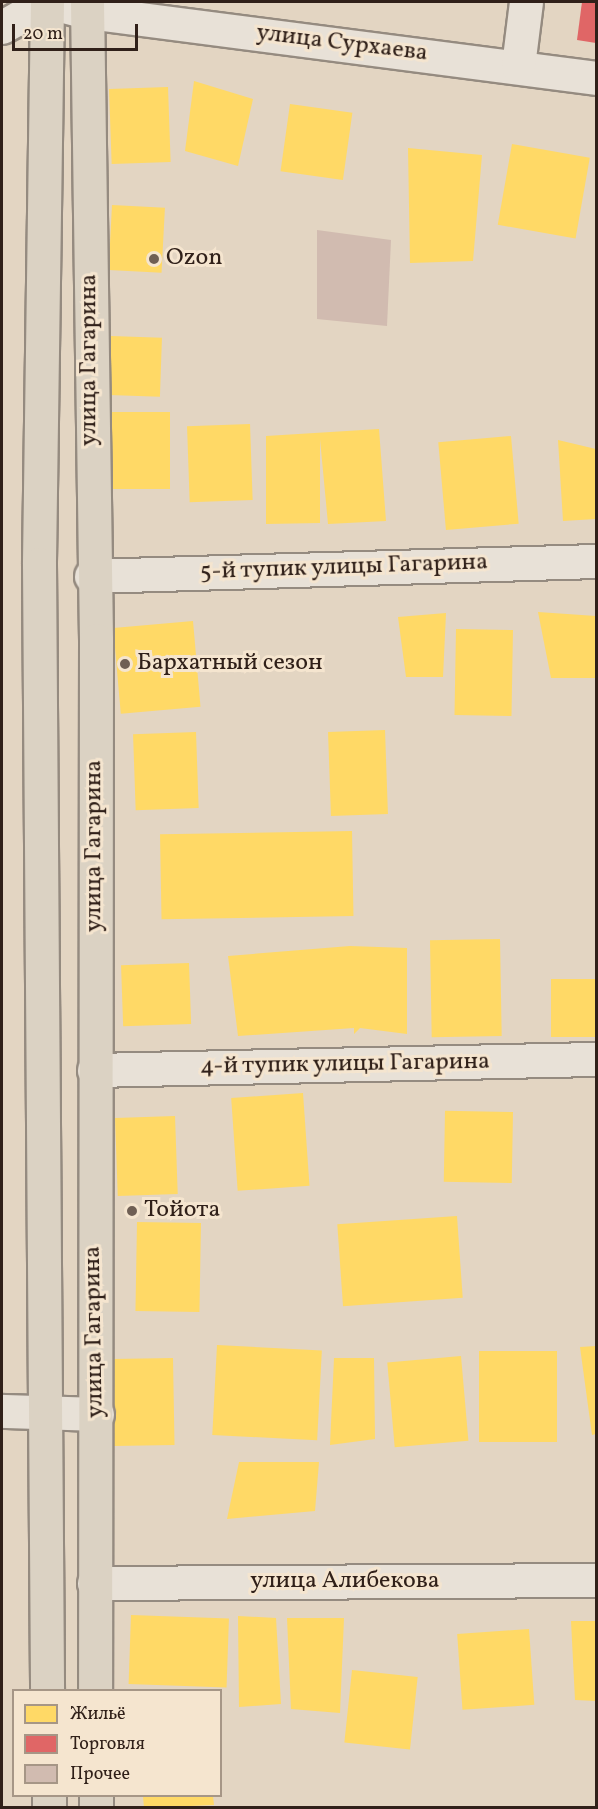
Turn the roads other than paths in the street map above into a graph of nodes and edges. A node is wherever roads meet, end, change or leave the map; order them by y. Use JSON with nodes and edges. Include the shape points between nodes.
{"nodes":[{"id":1,"x":47,"y":2,"type":"edge"},
{"id":2,"x":526,"y":2,"type":"edge"},
{"id":3,"x":87,"y":7,"type":"edge"},
{"id":4,"x":2,"y":27,"type":"edge"},
{"id":5,"x":518,"y":66,"type":"junction"},
{"id":6,"x":597,"y":78,"type":"edge"},
{"id":7,"x":597,"y":561,"type":"edge"},
{"id":8,"x":91,"y":576,"type":"junction"},
{"id":9,"x":597,"y":1059,"type":"edge"},
{"id":10,"x":94,"y":1070,"type":"junction"},
{"id":11,"x":2,"y":1412,"type":"edge"},
{"id":12,"x":45,"y":1413,"type":"junction"},
{"id":13,"x":97,"y":1414,"type":"junction"},
{"id":14,"x":597,"y":1580,"type":"edge"},
{"id":15,"x":94,"y":1583,"type":"junction"},
{"id":16,"x":47,"y":1689,"type":"edge"},
{"id":17,"x":95,"y":1689,"type":"edge"}],
"edges":[{"from":1,"to":3,"type":"street","name":"улица Сурхаева"},
{"from":1,"to":4,"type":"street"},
{"from":1,"to":12,"type":"main road","name":"улица Гагарина","via":[[39,564],[47,1071]]},
{"from":2,"to":5,"type":"street"},
{"from":3,"to":5,"type":"street","name":"улица Сурхаева"},
{"from":3,"to":8,"type":"main road","name":"улица Гагарина"},
{"from":5,"to":6,"type":"street","name":"улица Сурхаева"},
{"from":7,"to":8,"type":"street","name":"5-й тупик улицы Гагарина"},
{"from":8,"to":10,"type":"main road","name":"улица Гагарина"},
{"from":9,"to":10,"type":"street","name":"4-й тупик улицы Гагарина"},
{"from":10,"to":13,"type":"main road","name":"улица Гагарина"},
{"from":11,"to":12,"type":"street"},
{"from":12,"to":13,"type":"street"},
{"from":12,"to":16,"type":"main road","name":"улица Гагарина"},
{"from":13,"to":15,"type":"main road","name":"улица Гагарина"},
{"from":14,"to":15,"type":"street","name":"улица Алибекова"},
{"from":15,"to":17,"type":"main road","name":"улица Гагарина"}]}
